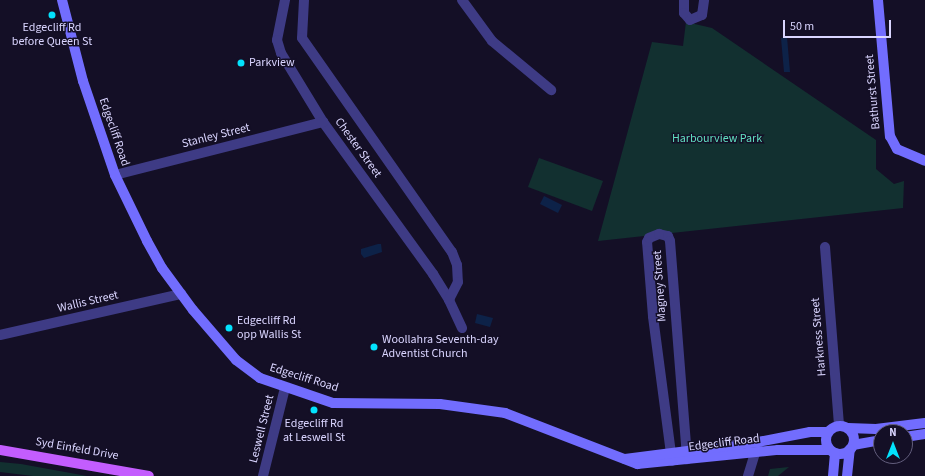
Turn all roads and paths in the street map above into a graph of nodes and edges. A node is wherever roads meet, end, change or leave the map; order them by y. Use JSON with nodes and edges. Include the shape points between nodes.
{"nodes":[{"id":1,"x":62,"y":0,"type":"edge"},
{"id":2,"x":285,"y":0,"type":"edge"},
{"id":3,"x":304,"y":0,"type":"edge"},
{"id":4,"x":462,"y":0,"type":"edge"},
{"id":5,"x":684,"y":0,"type":"edge"},
{"id":6,"x":704,"y":0,"type":"edge"},
{"id":7,"x":878,"y":0,"type":"edge"},
{"id":8,"x":551,"y":90,"type":"dead end"},
{"id":9,"x":323,"y":122,"type":"junction"},
{"id":10,"x":925,"y":161,"type":"edge"},
{"id":11,"x":115,"y":175,"type":"junction"},
{"id":12,"x":825,"y":247,"type":"dead end"},
{"id":13,"x":181,"y":294,"type":"junction"},
{"id":14,"x":449,"y":300,"type":"junction"},
{"id":15,"x":462,"y":328,"type":"dead end"},
{"id":16,"x":0,"y":335,"type":"edge"},
{"id":17,"x":285,"y":388,"type":"junction"},
{"id":18,"x":925,"y":423,"type":"edge"},
{"id":19,"x":843,"y":427,"type":"junction"},
{"id":20,"x":828,"y":432,"type":"junction"},
{"id":21,"x":925,"y":434,"type":"edge"},
{"id":22,"x":913,"y":436,"type":"edge"},
{"id":23,"x":758,"y":442,"type":"junction"},
{"id":24,"x":873,"y":442,"type":"edge"},
{"id":25,"x":852,"y":447,"type":"junction"},
{"id":26,"x":0,"y":450,"type":"edge"},
{"id":27,"x":833,"y":452,"type":"junction"},
{"id":28,"x":755,"y":453,"type":"junction"},
{"id":29,"x":687,"y":456,"type":"junction"},
{"id":30,"x":672,"y":458,"type":"junction"},
{"id":31,"x":149,"y":476,"type":"edge"},
{"id":32,"x":263,"y":476,"type":"edge"},
{"id":33,"x":748,"y":476,"type":"edge"},
{"id":34,"x":833,"y":476,"type":"edge"},
{"id":35,"x":847,"y":476,"type":"edge"}],
"edges":[{"from":1,"to":11,"type":"street","name":"Edgecliff Road","via":[[82,81]]},
{"from":2,"to":9,"type":"street","name":"Chester Street","via":[[276,40],[281,53]]},
{"from":3,"to":14,"type":"street","name":"Chester Street","via":[[302,38],[452,252],[457,265],[458,282]]},
{"from":4,"to":8,"type":"street","via":[[492,42]]},
{"from":5,"to":6,"type":"street","via":[[684,13],[690,20],[702,14]]},
{"from":7,"to":10,"type":"street","name":"Bathurst Street","via":[[890,136],[897,149]]},
{"from":9,"to":11,"type":"street","name":"Stanley Street"},
{"from":9,"to":14,"type":"street","name":"Chester Street"},
{"from":11,"to":13,"type":"street","name":"Edgecliff Road","via":[[147,241]]},
{"from":12,"to":19,"type":"street","name":"Harkness Street"},
{"from":13,"to":16,"type":"street","name":"Wallis Street"},
{"from":13,"to":17,"type":"street","name":"Edgecliff Road","via":[[236,360],[260,378]]},
{"from":14,"to":15,"type":"street","name":"Chester Street"},
{"from":17,"to":30,"type":"street","name":"Edgecliff Road","via":[[333,403],[440,404],[505,413],[637,464]]},
{"from":17,"to":32,"type":"street","name":"Leswell Street"},
{"from":18,"to":19,"type":"street","via":[[876,429]]},
{"from":19,"to":20,"type":"street"},
{"from":19,"to":25,"type":"street","via":[[854,438]]},
{"from":20,"to":23,"type":"street","name":"Edgecliff Road","via":[[810,432]]},
{"from":20,"to":27,"type":"street","via":[[825,440]]},
{"from":21,"to":22,"type":"street"},
{"from":23,"to":28,"type":"street"},
{"from":23,"to":29,"type":"street","name":"Edgecliff Road"},
{"from":24,"to":25,"type":"street"},
{"from":25,"to":27,"type":"street","via":[[844,454]]},
{"from":25,"to":35,"type":"street"},
{"from":26,"to":31,"type":"main road","name":"Syd Einfeld Drive"},
{"from":27,"to":28,"type":"street","name":"Edgecliff Road","via":[[797,449]]},
{"from":27,"to":34,"type":"street"},
{"from":28,"to":29,"type":"street","name":"Edgecliff Road"},
{"from":28,"to":33,"type":"street"},
{"from":29,"to":30,"type":"street","name":"Edgecliff Road"},
{"from":29,"to":30,"type":"street","name":"Magney Street","via":[[670,241],[668,236],[659,234],[649,238],[647,242],[653,316]]}]}
